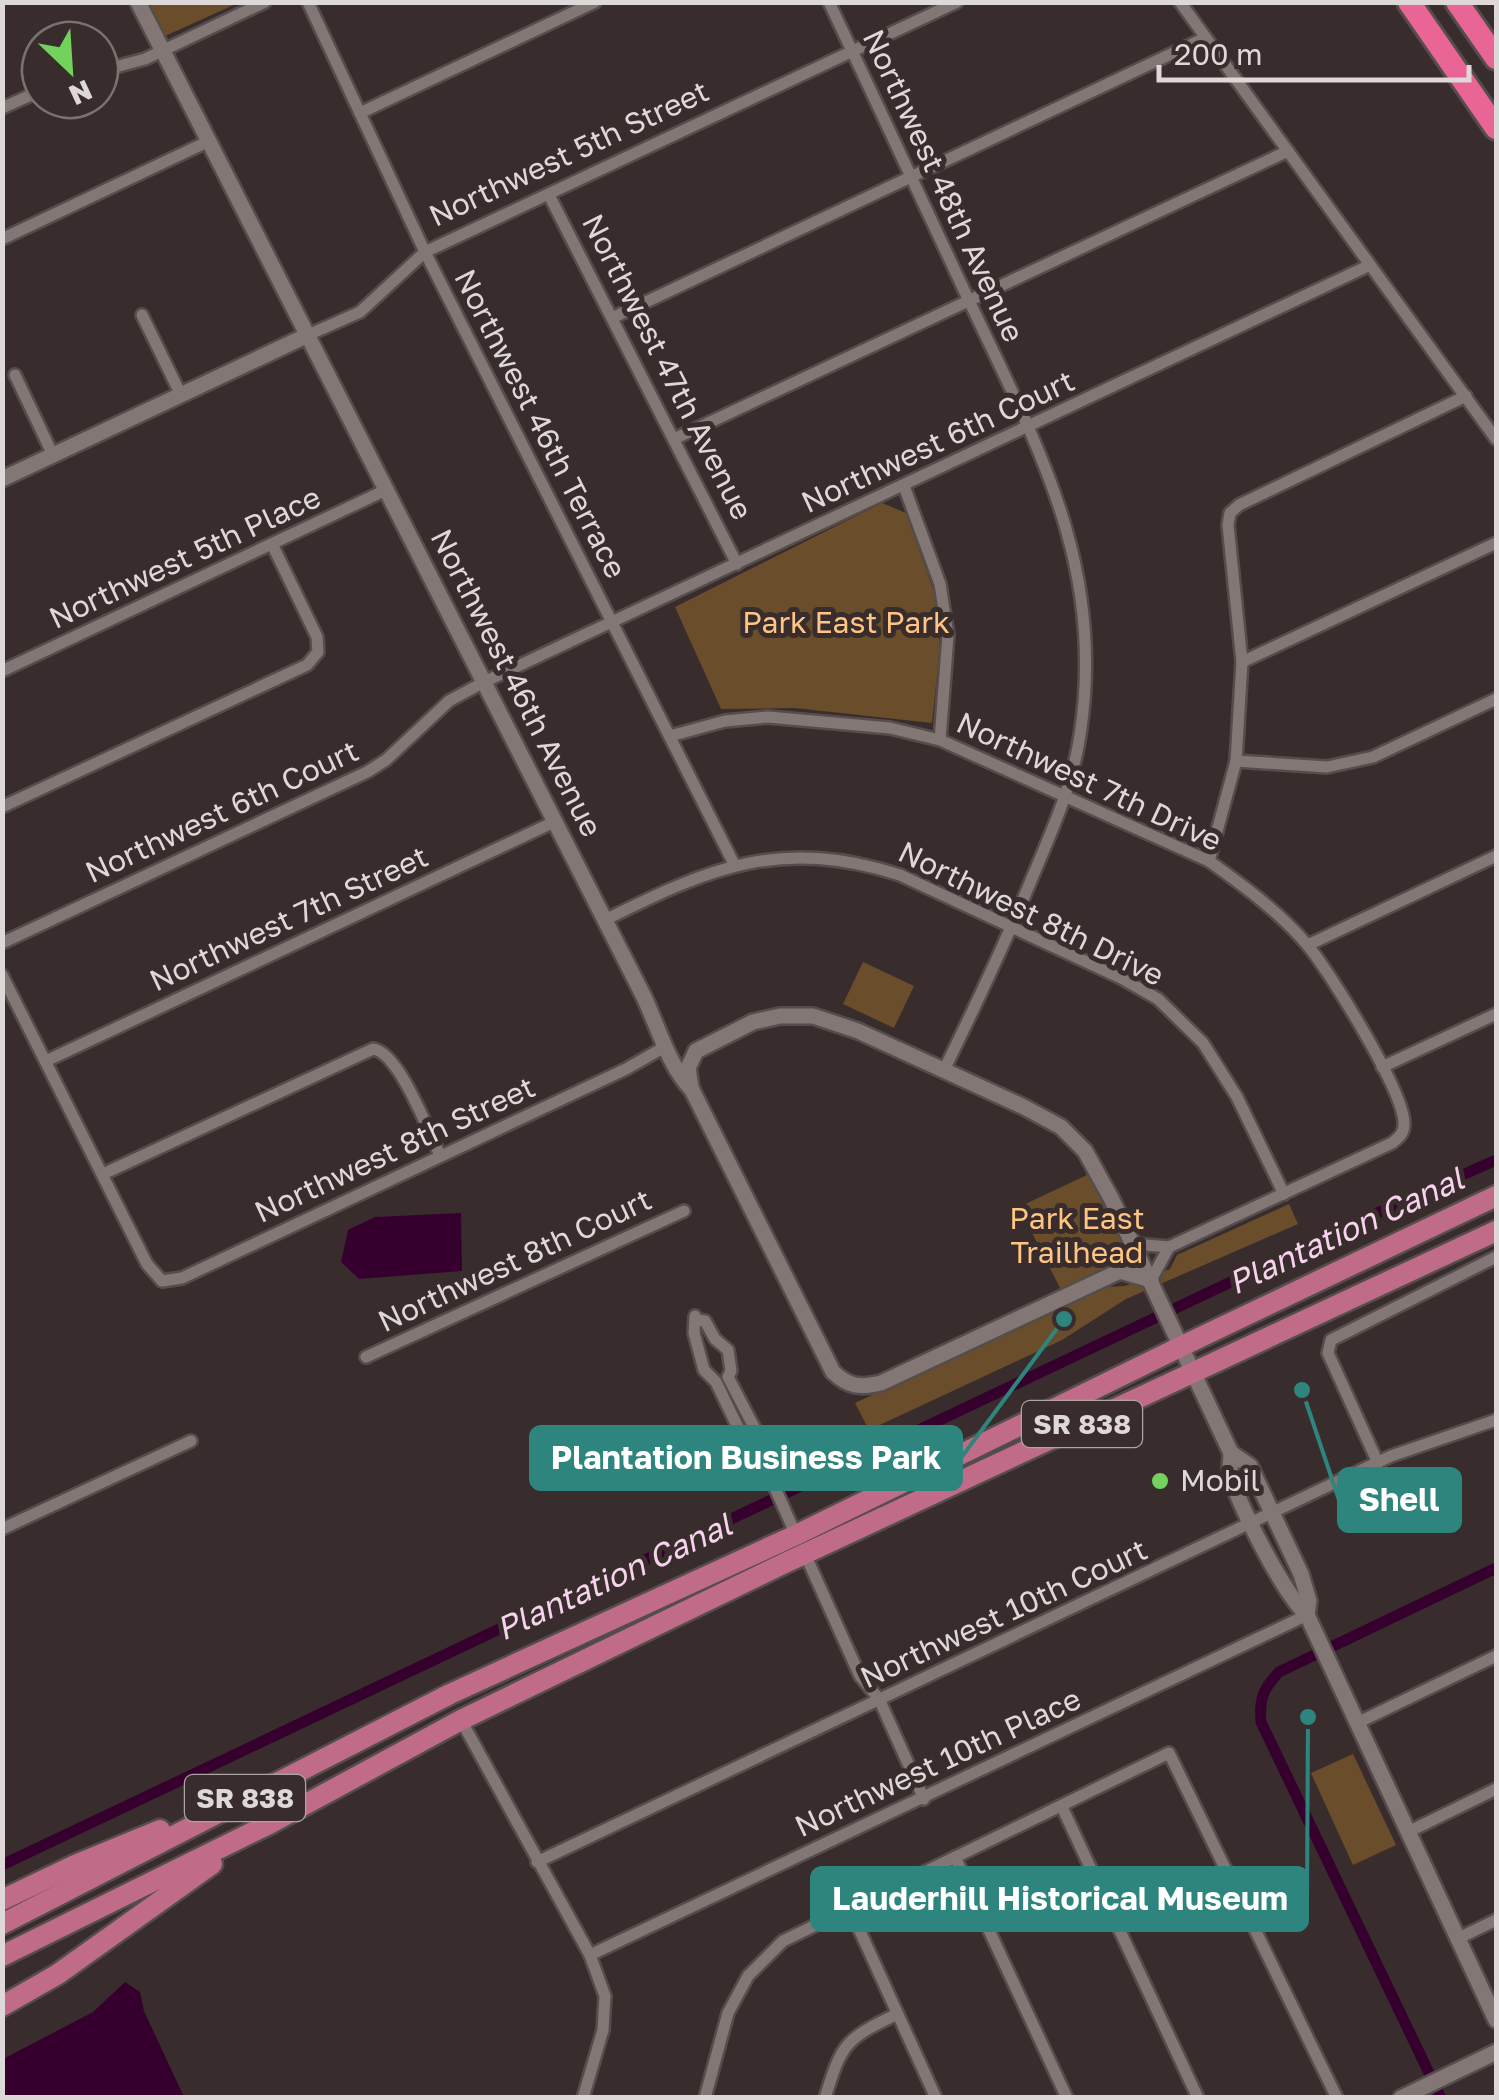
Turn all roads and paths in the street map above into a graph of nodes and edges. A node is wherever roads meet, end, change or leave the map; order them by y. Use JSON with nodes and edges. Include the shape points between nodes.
{"nodes":[{"id":1,"x":138,"y":2,"type":"edge"},
{"id":2,"x":266,"y":2,"type":"edge"},
{"id":3,"x":308,"y":2,"type":"edge"},
{"id":4,"x":595,"y":2,"type":"edge"},
{"id":5,"x":829,"y":2,"type":"edge"},
{"id":6,"x":957,"y":2,"type":"edge"},
{"id":7,"x":1180,"y":2,"type":"edge"},
{"id":8,"x":1409,"y":2,"type":"edge"},
{"id":9,"x":1457,"y":2,"type":"edge"},
{"id":10,"x":1205,"y":38,"type":"junction"},
{"id":11,"x":1493,"y":50,"type":"edge"},
{"id":12,"x":163,"y":52,"type":"junction"},
{"id":13,"x":852,"y":52,"type":"junction"},
{"id":14,"x":120,"y":65,"type":"edge"},
{"id":15,"x":360,"y":113,"type":"junction"},
{"id":16,"x":1496,"y":128,"type":"edge"},
{"id":17,"x":209,"y":141,"type":"junction"},
{"id":18,"x":1288,"y":151,"type":"junction"},
{"id":19,"x":912,"y":177,"type":"junction"},
{"id":20,"x":549,"y":195,"type":"junction"},
{"id":21,"x":2,"y":239,"type":"edge"},
{"id":22,"x":426,"y":252,"type":"junction"},
{"id":23,"x":1368,"y":266,"type":"junction"},
{"id":24,"x":970,"y":301,"type":"junction"},
{"id":25,"x":142,"y":315,"type":"dead end"},
{"id":26,"x":612,"y":318,"type":"junction"},
{"id":27,"x":308,"y":336,"type":"junction"},
{"id":28,"x":15,"y":375,"type":"dead end"},
{"id":29,"x":181,"y":395,"type":"junction"},
{"id":30,"x":1466,"y":396,"type":"junction"},
{"id":31,"x":1029,"y":428,"type":"junction"},
{"id":32,"x":1496,"y":439,"type":"edge"},
{"id":33,"x":674,"y":440,"type":"junction"},
{"id":34,"x":54,"y":455,"type":"junction"},
{"id":35,"x":2,"y":479,"type":"edge"},
{"id":36,"x":904,"y":486,"type":"junction"},
{"id":37,"x":388,"y":489,"type":"junction"},
{"id":38,"x":1496,"y":543,"type":"edge"},
{"id":39,"x":272,"y":544,"type":"junction"},
{"id":40,"x":737,"y":564,"type":"junction"},
{"id":41,"x":613,"y":623,"type":"junction"},
{"id":42,"x":1242,"y":662,"type":"junction"},
{"id":43,"x":2,"y":671,"type":"edge"},
{"id":44,"x":484,"y":682,"type":"junction"},
{"id":45,"x":1496,"y":698,"type":"edge"},
{"id":46,"x":670,"y":736,"type":"junction"},
{"id":47,"x":940,"y":740,"type":"junction"},
{"id":48,"x":1236,"y":761,"type":"junction"},
{"id":49,"x":1067,"y":796,"type":"junction"},
{"id":50,"x":2,"y":807,"type":"edge"},
{"id":51,"x":554,"y":822,"type":"junction"},
{"id":52,"x":1496,"y":856,"type":"edge"},
{"id":53,"x":1209,"y":861,"type":"junction"},
{"id":54,"x":734,"y":864,"type":"junction"},
{"id":55,"x":605,"y":920,"type":"junction"},
{"id":56,"x":1012,"y":928,"type":"junction"},
{"id":57,"x":2,"y":943,"type":"edge"},
{"id":58,"x":1308,"y":945,"type":"junction"},
{"id":59,"x":2,"y":975,"type":"edge"},
{"id":60,"x":1496,"y":1014,"type":"edge"},
{"id":61,"x":666,"y":1039,"type":"junction"},
{"id":62,"x":696,"y":1051,"type":"junction"},
{"id":63,"x":647,"y":1057,"type":"junction"},
{"id":64,"x":46,"y":1061,"type":"junction"},
{"id":65,"x":675,"y":1065,"type":"junction"},
{"id":66,"x":1382,"y":1068,"type":"junction"},
{"id":67,"x":944,"y":1070,"type":"junction"},
{"id":68,"x":692,"y":1090,"type":"junction"},
{"id":69,"x":440,"y":1156,"type":"junction"},
{"id":70,"x":103,"y":1174,"type":"junction"},
{"id":71,"x":1284,"y":1194,"type":"junction"},
{"id":72,"x":1496,"y":1196,"type":"edge"},
{"id":73,"x":684,"y":1211,"type":"dead end"},
{"id":74,"x":1496,"y":1231,"type":"edge"},
{"id":75,"x":1134,"y":1244,"type":"junction"},
{"id":76,"x":1169,"y":1247,"type":"junction"},
{"id":77,"x":1496,"y":1257,"type":"edge"},
{"id":78,"x":1120,"y":1271,"type":"junction"},
{"id":79,"x":1152,"y":1282,"type":"junction"},
{"id":80,"x":715,"y":1339,"type":"junction"},
{"id":81,"x":1182,"y":1346,"type":"junction"},
{"id":82,"x":698,"y":1347,"type":"junction"},
{"id":83,"x":366,"y":1357,"type":"dead end"},
{"id":84,"x":1192,"y":1372,"type":"junction"},
{"id":85,"x":1496,"y":1420,"type":"edge"},
{"id":86,"x":190,"y":1441,"type":"dead end"},
{"id":87,"x":1230,"y":1453,"type":"junction"},
{"id":88,"x":1378,"y":1463,"type":"junction"},
{"id":89,"x":771,"y":1479,"type":"junction"},
{"id":90,"x":1273,"y":1515,"type":"junction"},
{"id":91,"x":1253,"y":1525,"type":"junction"},
{"id":92,"x":2,"y":1529,"type":"edge"},
{"id":93,"x":797,"y":1536,"type":"junction"},
{"id":94,"x":1307,"y":1615,"type":"junction"},
{"id":95,"x":1496,"y":1656,"type":"edge"},
{"id":96,"x":489,"y":1676,"type":"junction"},
{"id":97,"x":879,"y":1699,"type":"junction"},
{"id":98,"x":461,"y":1720,"type":"junction"},
{"id":99,"x":1358,"y":1723,"type":"junction"},
{"id":100,"x":1496,"y":1789,"type":"edge"},
{"id":101,"x":259,"y":1790,"type":"junction"},
{"id":102,"x":924,"y":1799,"type":"junction"},
{"id":103,"x":1062,"y":1807,"type":"junction"},
{"id":104,"x":271,"y":1823,"type":"junction"},
{"id":105,"x":1410,"y":1831,"type":"junction"},
{"id":106,"x":955,"y":1857,"type":"junction"},
{"id":107,"x":537,"y":1862,"type":"junction"},
{"id":108,"x":2,"y":1900,"type":"edge"},
{"id":109,"x":848,"y":1907,"type":"junction"},
{"id":110,"x":1496,"y":1920,"type":"edge"},
{"id":111,"x":2,"y":1924,"type":"edge"},
{"id":112,"x":1459,"y":1938,"type":"junction"},
{"id":113,"x":590,"y":1955,"type":"junction"},
{"id":114,"x":2,"y":1956,"type":"edge"},
{"id":115,"x":2,"y":2006,"type":"edge"},
{"id":116,"x":897,"y":2014,"type":"junction"},
{"id":117,"x":1496,"y":2020,"type":"edge"},
{"id":118,"x":1496,"y":2052,"type":"edge"},
{"id":119,"x":583,"y":2098,"type":"edge"},
{"id":120,"x":705,"y":2098,"type":"edge"},
{"id":121,"x":825,"y":2098,"type":"edge"},
{"id":122,"x":936,"y":2098,"type":"edge"},
{"id":123,"x":1067,"y":2098,"type":"edge"},
{"id":124,"x":1198,"y":2098,"type":"edge"},
{"id":125,"x":1337,"y":2098,"type":"edge"},
{"id":126,"x":1402,"y":2098,"type":"edge"}],
"edges":[{"from":1,"to":12,"type":"street","name":"Northwest 46th Avenue"},
{"from":2,"to":12,"type":"street"},
{"from":3,"to":15,"type":"street","name":"Northwest 46th Terrace"},
{"from":4,"to":15,"type":"street"},
{"from":5,"to":13,"type":"street","name":"Northwest 48th Avenue"},
{"from":6,"to":13,"type":"street","name":"Northwest 5th Street"},
{"from":7,"to":10,"type":"street"},
{"from":8,"to":16,"type":"highway"},
{"from":9,"to":11,"type":"highway"},
{"from":10,"to":18,"type":"street"},
{"from":10,"to":19,"type":"street"},
{"from":12,"to":14,"type":"street"},
{"from":12,"to":17,"type":"street","name":"Northwest 46th Avenue"},
{"from":13,"to":19,"type":"street","name":"Northwest 48th Avenue"},
{"from":13,"to":20,"type":"street","name":"Northwest 5th Street"},
{"from":15,"to":22,"type":"street","name":"Northwest 46th Terrace"},
{"from":17,"to":21,"type":"street"},
{"from":17,"to":27,"type":"street","name":"Northwest 46th Avenue"},
{"from":18,"to":23,"type":"street"},
{"from":18,"to":24,"type":"street"},
{"from":19,"to":24,"type":"street","name":"Northwest 48th Avenue"},
{"from":19,"to":26,"type":"street"},
{"from":20,"to":22,"type":"street","name":"Northwest 5th Street"},
{"from":20,"to":26,"type":"street","name":"Northwest 47th Avenue"},
{"from":22,"to":27,"type":"street","name":"Northwest 5th Street","via":[[360,312]]},
{"from":22,"to":41,"type":"street","name":"Northwest 46th Terrace"},
{"from":23,"to":30,"type":"street"},
{"from":23,"to":31,"type":"street","name":"Northwest 6th Court"},
{"from":24,"to":31,"type":"street","name":"Northwest 48th Avenue"},
{"from":24,"to":33,"type":"street"},
{"from":25,"to":29,"type":"street"},
{"from":26,"to":33,"type":"street","name":"Northwest 47th Avenue"},
{"from":27,"to":29,"type":"street","name":"Northwest 5th Street"},
{"from":27,"to":37,"type":"street","name":"Northwest 46th Avenue"},
{"from":28,"to":34,"type":"street"},
{"from":29,"to":34,"type":"street","name":"Northwest 5th Street"},
{"from":30,"to":32,"type":"street"},
{"from":30,"to":42,"type":"street","via":[[1230,514]]},
{"from":31,"to":36,"type":"street","name":"Northwest 6th Court"},
{"from":31,"to":49,"type":"street","name":"Northwest 48th Avenue","via":[[1063,509],[1082,598],[1086,682]]},
{"from":33,"to":40,"type":"street","name":"Northwest 47th Avenue"},
{"from":34,"to":35,"type":"street","name":"Northwest 5th Street"},
{"from":36,"to":40,"type":"street","name":"Northwest 6th Court"},
{"from":36,"to":47,"type":"street","via":[[940,584],[948,635]]},
{"from":37,"to":39,"type":"street","name":"Northwest 5th Place"},
{"from":37,"to":44,"type":"street","name":"Northwest 46th Avenue"},
{"from":38,"to":42,"type":"street"},
{"from":39,"to":43,"type":"street","name":"Northwest 5th Place"},
{"from":39,"to":50,"type":"street","via":[[318,637],[318,652],[307,665]]},
{"from":40,"to":41,"type":"street","name":"Northwest 6th Court"},
{"from":41,"to":44,"type":"street","name":"Northwest 6th Court"},
{"from":41,"to":46,"type":"street","name":"Northwest 46th Terrace"},
{"from":42,"to":48,"type":"street"},
{"from":44,"to":51,"type":"street","name":"Northwest 46th Avenue"},
{"from":44,"to":57,"type":"street","name":"Northwest 6th Court","via":[[449,702],[367,772]]},
{"from":45,"to":48,"type":"street","via":[[1373,757],[1327,767]]},
{"from":46,"to":47,"type":"street","name":"Northwest 7th Drive","via":[[768,717],[890,728]]},
{"from":46,"to":54,"type":"street","name":"Northwest 46th Terrace"},
{"from":47,"to":49,"type":"street","name":"Northwest 7th Drive"},
{"from":48,"to":53,"type":"street"},
{"from":49,"to":53,"type":"street","name":"Northwest 7th Drive"},
{"from":49,"to":56,"type":"street","name":"Northwest 48th Avenue"},
{"from":51,"to":55,"type":"street","name":"Northwest 46th Avenue"},
{"from":51,"to":64,"type":"street","name":"Northwest 7th Street"},
{"from":52,"to":58,"type":"street"},
{"from":53,"to":58,"type":"street","name":"Northwest 7th Drive"},
{"from":54,"to":55,"type":"street","name":"Northwest 8th Drive"},
{"from":54,"to":56,"type":"street","name":"Northwest 8th Drive","via":[[820,857],[864,863]]},
{"from":55,"to":61,"type":"street","name":"Northwest 46th Avenue"},
{"from":56,"to":67,"type":"street","name":"Northwest 48th Avenue"},
{"from":56,"to":71,"type":"street","name":"Northwest 8th Drive","via":[[1158,999],[1203,1043]]},
{"from":58,"to":66,"type":"street","name":"Northwest 7th Drive"},
{"from":59,"to":64,"type":"street"},
{"from":60,"to":66,"type":"street"},
{"from":61,"to":62,"type":"street"},
{"from":61,"to":63,"type":"street","name":"Northwest 8th Street"},
{"from":61,"to":65,"type":"street"},
{"from":62,"to":67,"type":"street","via":[[753,1022],[814,1016]]},
{"from":62,"to":68,"type":"street","via":[[688,1068]]},
{"from":63,"to":65,"type":"street","via":[[662,1056]]},
{"from":63,"to":69,"type":"street","name":"Northwest 8th Street"},
{"from":64,"to":70,"type":"street"},
{"from":65,"to":68,"type":"street"},
{"from":66,"to":71,"type":"street","name":"Northwest 7th Drive","via":[[1404,1121],[1402,1134]]},
{"from":67,"to":75,"type":"street","via":[[1061,1128],[1085,1151]]},
{"from":68,"to":78,"type":"street","via":[[833,1372],[847,1384],[881,1383]]},
{"from":69,"to":70,"type":"street","name":"Northwest 8th Street","via":[[182,1278],[162,1280],[147,1264]]},
{"from":69,"to":70,"type":"street","via":[[394,1062],[380,1049],[363,1051]]},
{"from":71,"to":76,"type":"street"},
{"from":72,"to":81,"type":"main road","number":"SR 838"},
{"from":73,"to":83,"type":"street","name":"Northwest 8th Court"},
{"from":74,"to":84,"type":"main road","number":"SR 838"},
{"from":75,"to":76,"type":"street"},
{"from":75,"to":78,"type":"street"},
{"from":75,"to":79,"type":"street"},
{"from":76,"to":79,"type":"street"},
{"from":77,"to":88,"type":"street","via":[[1331,1340],[1328,1353]]},
{"from":78,"to":79,"type":"street"},
{"from":79,"to":81,"type":"street"},
{"from":80,"to":82,"type":"street"},
{"from":80,"to":82,"type":"street","via":[[696,1318]]},
{"from":80,"to":89,"type":"street","via":[[728,1350],[728,1377],[766,1450]]},
{"from":81,"to":84,"type":"street"},
{"from":81,"to":93,"type":"main road","number":"SR 838","via":[[824,1522],[806,1547]]},
{"from":82,"to":89,"type":"street","via":[[704,1370]]},
{"from":84,"to":87,"type":"street"},
{"from":84,"to":93,"type":"main road","number":"SR 838"},
{"from":85,"to":88,"type":"street","name":"Northwest 10th Court"},
{"from":86,"to":92,"type":"street"},
{"from":87,"to":90,"type":"street","via":[[1250,1466]]},
{"from":87,"to":91,"type":"street","via":[[1230,1474]]},
{"from":88,"to":90,"type":"street","name":"Northwest 10th Court"},
{"from":89,"to":93,"type":"street"},
{"from":90,"to":91,"type":"street","name":"Northwest 10th Court"},
{"from":90,"to":94,"type":"street","via":[[1301,1574]]},
{"from":91,"to":94,"type":"street"},
{"from":91,"to":97,"type":"street","name":"Northwest 10th Court"},
{"from":93,"to":96,"type":"main road","number":"SR 838"},
{"from":93,"to":97,"type":"street","via":[[860,1676]]},
{"from":93,"to":98,"type":"main road","number":"SR 838","via":[[785,1564]]},
{"from":94,"to":99,"type":"street"},
{"from":94,"to":102,"type":"street","name":"Northwest 10th Place"},
{"from":95,"to":99,"type":"street"},
{"from":96,"to":98,"type":"main road"},
{"from":96,"to":101,"type":"main road","number":"SR 838"},
{"from":97,"to":102,"type":"street"},
{"from":97,"to":107,"type":"street","name":"Northwest 10th Court"},
{"from":98,"to":104,"type":"main road","number":"SR 838"},
{"from":98,"to":107,"type":"street"},
{"from":99,"to":105,"type":"street"},
{"from":100,"to":105,"type":"street"},
{"from":101,"to":108,"type":"main road"},
{"from":101,"to":111,"type":"main road","number":"SR 838"},
{"from":102,"to":113,"type":"street","name":"Northwest 10th Place"},
{"from":103,"to":106,"type":"street"},
{"from":103,"to":124,"type":"street"},
{"from":103,"to":125,"type":"street","via":[[1169,1752]]},
{"from":104,"to":114,"type":"main road","number":"SR 838"},
{"from":104,"to":115,"type":"main road","via":[[58,1974]]},
{"from":105,"to":112,"type":"street"},
{"from":106,"to":109,"type":"street"},
{"from":106,"to":123,"type":"street"},
{"from":107,"to":113,"type":"street"},
{"from":109,"to":116,"type":"street"},
{"from":109,"to":120,"type":"street","via":[[783,1942],[748,1976],[728,2013]]},
{"from":110,"to":112,"type":"street"},
{"from":112,"to":117,"type":"street"},
{"from":113,"to":119,"type":"street","via":[[605,1996],[603,2030]]},
{"from":116,"to":121,"type":"street","via":[[854,2035],[836,2062]]},
{"from":116,"to":122,"type":"street"},
{"from":118,"to":126,"type":"street"}]}
